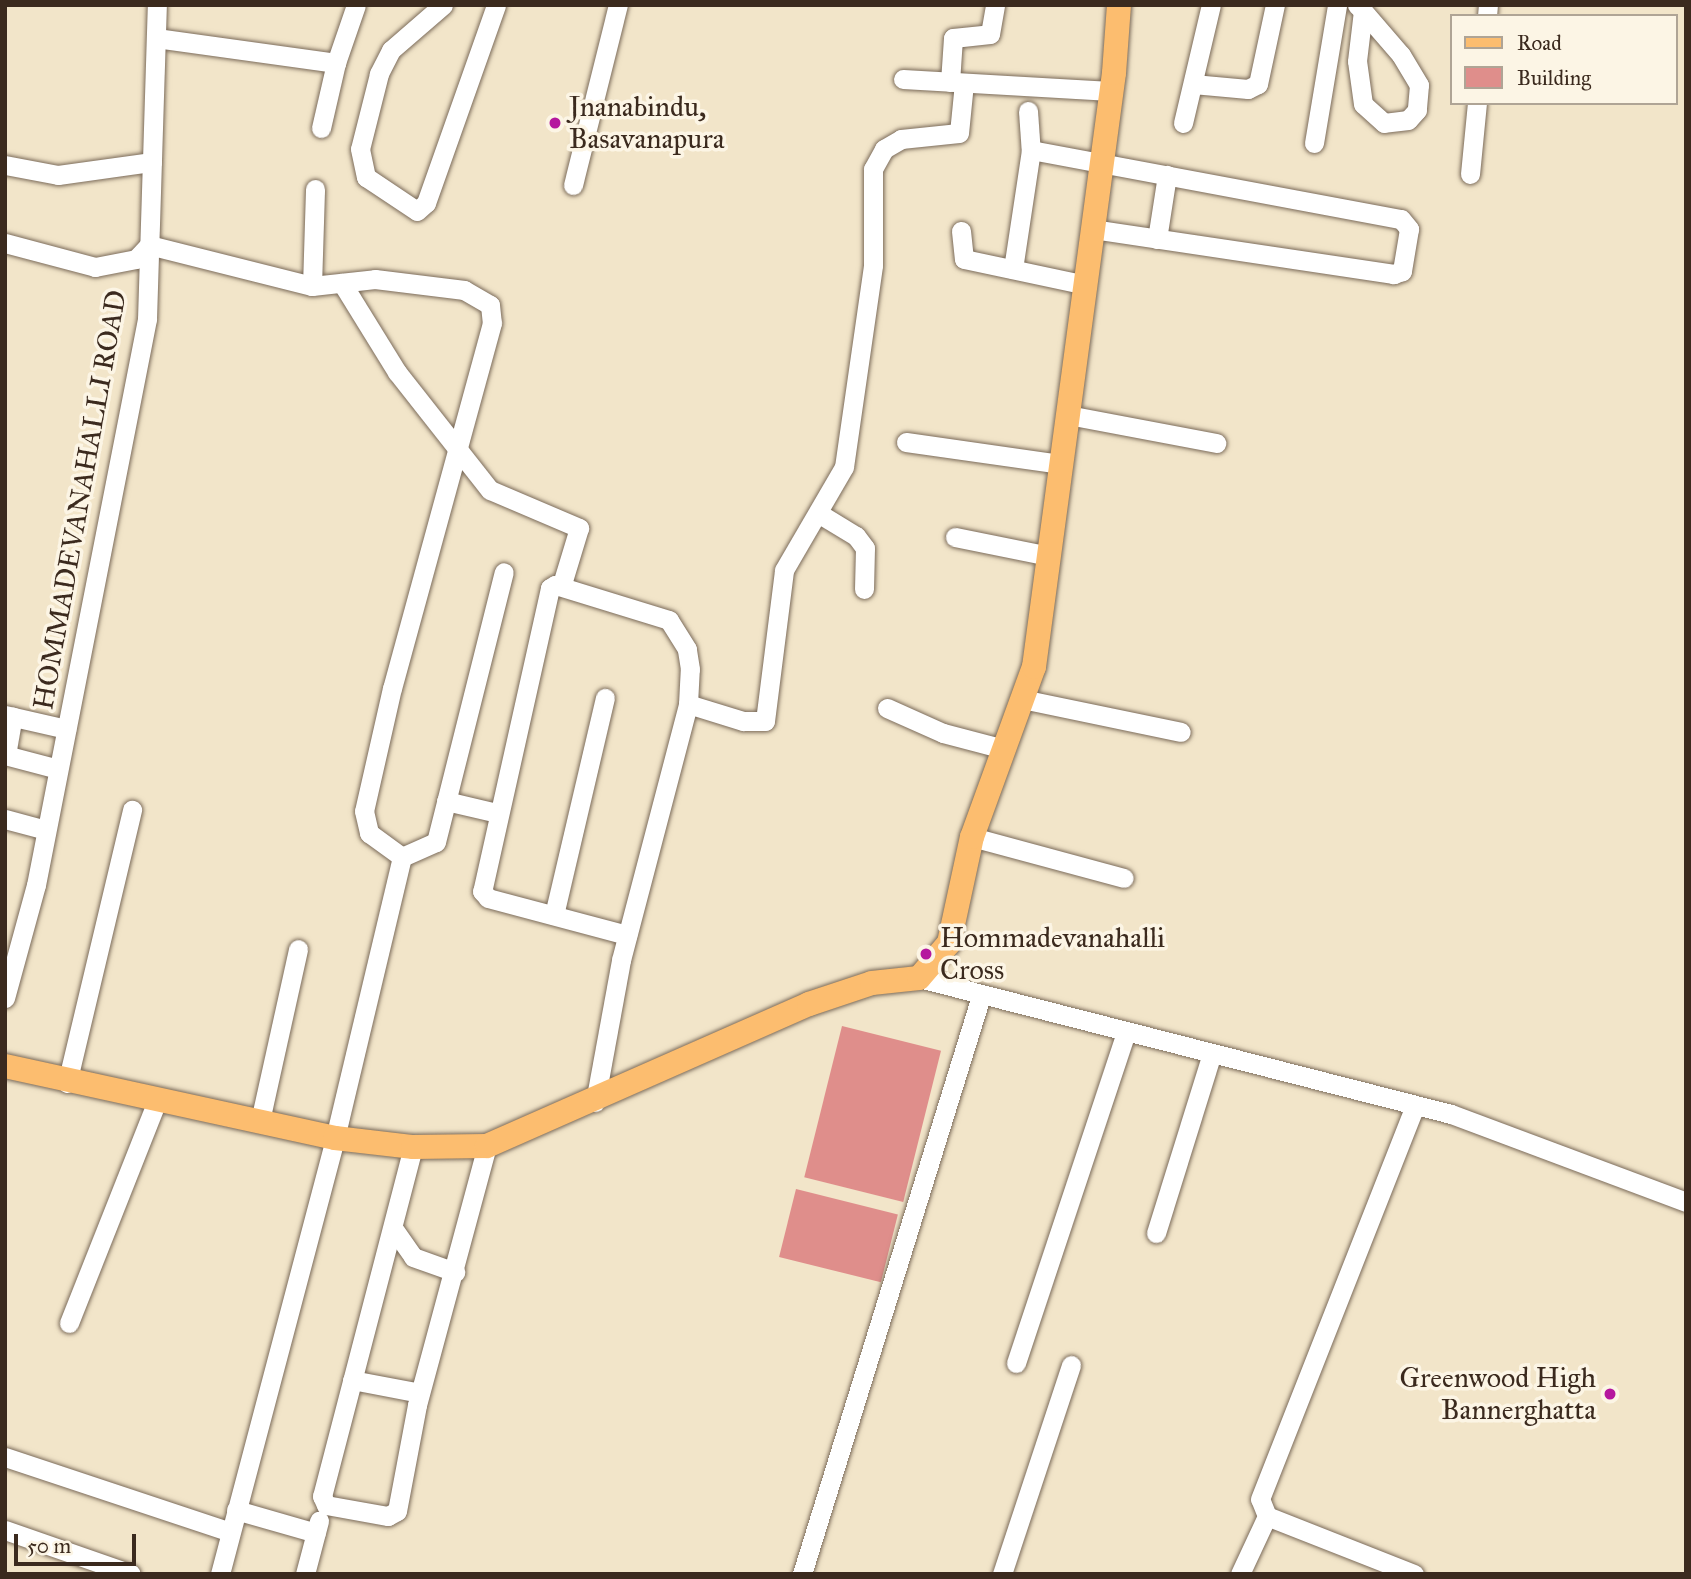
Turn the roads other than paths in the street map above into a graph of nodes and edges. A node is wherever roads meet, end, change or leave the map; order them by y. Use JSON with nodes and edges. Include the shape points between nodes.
{"nodes":[{"id":1,"x":157,"y":5,"type":"edge"},
{"id":2,"x":356,"y":5,"type":"edge"},
{"id":3,"x":443,"y":5,"type":"edge"},
{"id":4,"x":496,"y":5,"type":"edge"},
{"id":5,"x":618,"y":5,"type":"edge"},
{"id":6,"x":995,"y":5,"type":"edge"},
{"id":7,"x":1119,"y":5,"type":"edge"},
{"id":8,"x":1212,"y":5,"type":"edge"},
{"id":9,"x":1275,"y":5,"type":"edge"},
{"id":10,"x":1337,"y":5,"type":"edge"},
{"id":11,"x":1360,"y":8,"type":"edge"},
{"id":12,"x":156,"y":37,"type":"junction"},
{"id":13,"x":335,"y":63,"type":"junction"},
{"id":14,"x":903,"y":79,"type":"dead end"},
{"id":15,"x":957,"y":82,"type":"junction"},
{"id":16,"x":1193,"y":84,"type":"junction"},
{"id":17,"x":1111,"y":91,"type":"junction"},
{"id":18,"x":1477,"y":105,"type":"edge"},
{"id":19,"x":1028,"y":111,"type":"dead end"},
{"id":20,"x":1183,"y":122,"type":"dead end"},
{"id":21,"x":321,"y":128,"type":"dead end"},
{"id":22,"x":1314,"y":143,"type":"dead end"},
{"id":23,"x":1031,"y":150,"type":"junction"},
{"id":24,"x":152,"y":162,"type":"junction"},
{"id":25,"x":1102,"y":163,"type":"junction"},
{"id":26,"x":5,"y":165,"type":"edge"},
{"id":27,"x":1470,"y":174,"type":"dead end"},
{"id":28,"x":1167,"y":175,"type":"junction"},
{"id":29,"x":573,"y":185,"type":"dead end"},
{"id":30,"x":315,"y":189,"type":"dead end"},
{"id":31,"x":1093,"y":229,"type":"junction"},
{"id":32,"x":961,"y":232,"type":"dead end"},
{"id":33,"x":1157,"y":239,"type":"junction"},
{"id":34,"x":5,"y":243,"type":"edge"},
{"id":35,"x":149,"y":245,"type":"junction"},
{"id":36,"x":1013,"y":269,"type":"junction"},
{"id":37,"x":342,"y":283,"type":"junction"},
{"id":38,"x":1086,"y":285,"type":"junction"},
{"id":39,"x":312,"y":286,"type":"junction"},
{"id":40,"x":1068,"y":415,"type":"junction"},
{"id":41,"x":906,"y":442,"type":"dead end"},
{"id":42,"x":1216,"y":443,"type":"dead end"},
{"id":43,"x":457,"y":452,"type":"junction"},
{"id":44,"x":1061,"y":464,"type":"junction"},
{"id":45,"x":818,"y":513,"type":"junction"},
{"id":46,"x":956,"y":537,"type":"dead end"},
{"id":47,"x":1049,"y":556,"type":"junction"},
{"id":48,"x":504,"y":572,"type":"dead end"},
{"id":49,"x":562,"y":584,"type":"junction"},
{"id":50,"x":864,"y":589,"type":"dead end"},
{"id":51,"x":605,"y":698,"type":"dead end"},
{"id":52,"x":1022,"y":699,"type":"junction"},
{"id":53,"x":688,"y":704,"type":"junction"},
{"id":54,"x":887,"y":708,"type":"dead end"},
{"id":55,"x":9,"y":716,"type":"edge"},
{"id":56,"x":66,"y":729,"type":"junction"},
{"id":57,"x":1181,"y":732,"type":"dead end"},
{"id":58,"x":1004,"y":749,"type":"junction"},
{"id":59,"x":6,"y":755,"type":"edge"},
{"id":60,"x":58,"y":769,"type":"junction"},
{"id":61,"x":446,"y":801,"type":"junction"},
{"id":62,"x":132,"y":810,"type":"dead end"},
{"id":63,"x":497,"y":813,"type":"junction"},
{"id":64,"x":5,"y":819,"type":"edge"},
{"id":65,"x":47,"y":830,"type":"junction"},
{"id":66,"x":972,"y":837,"type":"junction"},
{"id":67,"x":402,"y":857,"type":"junction"},
{"id":68,"x":1124,"y":878,"type":"dead end"},
{"id":69,"x":554,"y":915,"type":"junction"},
{"id":70,"x":627,"y":935,"type":"junction"},
{"id":71,"x":12,"y":946,"type":"edge"},
{"id":72,"x":298,"y":949,"type":"dead end"},
{"id":73,"x":919,"y":978,"type":"junction"},
{"id":74,"x":981,"y":996,"type":"junction"},
{"id":75,"x":5,"y":998,"type":"edge"},
{"id":76,"x":1126,"y":1032,"type":"junction"},
{"id":77,"x":1211,"y":1056,"type":"junction"},
{"id":78,"x":5,"y":1066,"type":"edge"},
{"id":79,"x":67,"y":1083,"type":"junction"},
{"id":80,"x":157,"y":1101,"type":"junction"},
{"id":81,"x":595,"y":1102,"type":"junction"},
{"id":82,"x":1415,"y":1105,"type":"junction"},
{"id":83,"x":260,"y":1121,"type":"junction"},
{"id":84,"x":335,"y":1138,"type":"junction"},
{"id":85,"x":487,"y":1146,"type":"junction"},
{"id":86,"x":413,"y":1147,"type":"junction"},
{"id":87,"x":1686,"y":1202,"type":"edge"},
{"id":88,"x":393,"y":1228,"type":"junction"},
{"id":89,"x":1156,"y":1233,"type":"dead end"},
{"id":90,"x":455,"y":1272,"type":"junction"},
{"id":91,"x":69,"y":1323,"type":"dead end"},
{"id":92,"x":1016,"y":1363,"type":"dead end"},
{"id":93,"x":1071,"y":1365,"type":"dead end"},
{"id":94,"x":352,"y":1380,"type":"junction"},
{"id":95,"x":421,"y":1393,"type":"junction"},
{"id":96,"x":5,"y":1457,"type":"edge"},
{"id":97,"x":323,"y":1503,"type":"junction"},
{"id":98,"x":236,"y":1510,"type":"junction"},
{"id":99,"x":1267,"y":1516,"type":"junction"},
{"id":100,"x":5,"y":1530,"type":"edge"},
{"id":101,"x":230,"y":1532,"type":"junction"},
{"id":102,"x":316,"y":1533,"type":"junction"},
{"id":103,"x":131,"y":1574,"type":"edge"},
{"id":104,"x":220,"y":1574,"type":"edge"},
{"id":105,"x":305,"y":1574,"type":"edge"},
{"id":106,"x":802,"y":1574,"type":"edge"},
{"id":107,"x":1002,"y":1574,"type":"edge"},
{"id":108,"x":1240,"y":1574,"type":"edge"},
{"id":109,"x":1414,"y":1574,"type":"edge"}],
"edges":[{"from":1,"to":12,"type":"street","name":"HOMMADEVANAHALLI ROAD"},
{"from":2,"to":13,"type":"street"},
{"from":3,"to":4,"type":"street","via":[[391,50],[379,74],[360,149],[366,177],[417,211],[426,203]]},
{"from":5,"to":29,"type":"street"},
{"from":6,"to":15,"type":"street","via":[[990,34],[953,38]]},
{"from":7,"to":17,"type":"main road"},
{"from":8,"to":16,"type":"street"},
{"from":9,"to":16,"type":"street","via":[[1258,84],[1248,89]]},
{"from":10,"to":22,"type":"street"},
{"from":11,"to":11,"type":"street","via":[[1401,55],[1419,85],[1416,110],[1408,120],[1384,123],[1363,104],[1357,61]]},
{"from":12,"to":13,"type":"street"},
{"from":12,"to":24,"type":"street","name":"HOMMADEVANAHALLI ROAD"},
{"from":13,"to":21,"type":"street"},
{"from":14,"to":15,"type":"street"},
{"from":15,"to":17,"type":"street"},
{"from":15,"to":45,"type":"street","via":[[959,133],[901,139],[884,149],[873,169],[872,274],[844,467]]},
{"from":16,"to":20,"type":"street"},
{"from":17,"to":25,"type":"main road"},
{"from":18,"to":27,"type":"street"},
{"from":19,"to":23,"type":"street"},
{"from":23,"to":25,"type":"street"},
{"from":23,"to":36,"type":"street"},
{"from":24,"to":26,"type":"street","via":[[58,175]]},
{"from":24,"to":35,"type":"street","name":"HOMMADEVANAHALLI ROAD"},
{"from":25,"to":28,"type":"street"},
{"from":25,"to":31,"type":"main road"},
{"from":28,"to":33,"type":"street"},
{"from":28,"to":33,"type":"street","via":[[1401,219],[1409,229],[1402,271],[1394,274]]},
{"from":30,"to":39,"type":"street"},
{"from":31,"to":33,"type":"street"},
{"from":31,"to":38,"type":"main road"},
{"from":32,"to":36,"type":"street","via":[[960,257]]},
{"from":34,"to":35,"type":"street","via":[[95,267],[136,259]]},
{"from":35,"to":39,"type":"street"},
{"from":35,"to":56,"type":"street","name":"HOMMADEVANAHALLI ROAD","via":[[146,319]]},
{"from":36,"to":38,"type":"street"},
{"from":37,"to":39,"type":"street"},
{"from":37,"to":43,"type":"street","via":[[397,372]]},
{"from":37,"to":43,"type":"street","via":[[375,279],[464,290],[490,305],[492,323]]},
{"from":38,"to":40,"type":"main road"},
{"from":40,"to":42,"type":"street"},
{"from":40,"to":44,"type":"main road"},
{"from":41,"to":44,"type":"street"},
{"from":43,"to":49,"type":"street","via":[[490,490],[579,528]]},
{"from":43,"to":67,"type":"street","via":[[392,688],[364,811],[369,833]]},
{"from":44,"to":47,"type":"main road"},
{"from":45,"to":50,"type":"street","via":[[856,536],[865,548]]},
{"from":45,"to":53,"type":"street","via":[[785,570],[765,721],[743,721]]},
{"from":46,"to":47,"type":"street"},
{"from":47,"to":52,"type":"main road","via":[[1034,667]]},
{"from":48,"to":61,"type":"street"},
{"from":49,"to":53,"type":"street","via":[[668,620],[687,649],[691,669]]},
{"from":49,"to":63,"type":"street","via":[[550,588]]},
{"from":51,"to":69,"type":"street"},
{"from":52,"to":57,"type":"street"},
{"from":52,"to":58,"type":"main road"},
{"from":53,"to":70,"type":"street"},
{"from":54,"to":58,"type":"street","via":[[943,733]]},
{"from":55,"to":56,"type":"street"},
{"from":55,"to":59,"type":"street"},
{"from":56,"to":60,"type":"street","name":"HOMMADEVANAHALLI ROAD"},
{"from":58,"to":66,"type":"main road"},
{"from":59,"to":60,"type":"street"},
{"from":60,"to":65,"type":"street","name":"HOMMADEVANAHALLI ROAD"},
{"from":61,"to":63,"type":"street"},
{"from":61,"to":67,"type":"street","via":[[436,842]]},
{"from":62,"to":79,"type":"street"},
{"from":63,"to":69,"type":"street","via":[[482,891],[488,898]]},
{"from":64,"to":65,"type":"street"},
{"from":65,"to":71,"type":"street","name":"HOMMADEVANAHALLI ROAD"},
{"from":66,"to":68,"type":"street"},
{"from":66,"to":73,"type":"main road","via":[[949,943]]},
{"from":67,"to":84,"type":"street"},
{"from":69,"to":70,"type":"street"},
{"from":70,"to":81,"type":"street"},
{"from":71,"to":75,"type":"street","name":"HOMMADEVANAHALLI ROAD"},
{"from":72,"to":83,"type":"street"},
{"from":73,"to":74,"type":"street"},
{"from":73,"to":81,"type":"main road","via":[[872,983],[809,1004]]},
{"from":74,"to":76,"type":"street"},
{"from":74,"to":106,"type":"street"},
{"from":76,"to":77,"type":"street"},
{"from":76,"to":92,"type":"street"},
{"from":77,"to":82,"type":"street"},
{"from":77,"to":89,"type":"street"},
{"from":78,"to":79,"type":"main road"},
{"from":79,"to":80,"type":"main road"},
{"from":80,"to":83,"type":"main road"},
{"from":80,"to":91,"type":"street"},
{"from":81,"to":85,"type":"main road"},
{"from":82,"to":87,"type":"street","via":[[1451,1114]]},
{"from":82,"to":99,"type":"street","via":[[1260,1499]]},
{"from":83,"to":84,"type":"main road"},
{"from":84,"to":86,"type":"main road"},
{"from":84,"to":98,"type":"street"},
{"from":85,"to":86,"type":"main road"},
{"from":85,"to":90,"type":"street"},
{"from":86,"to":88,"type":"street"},
{"from":88,"to":90,"type":"street","via":[[413,1257]]},
{"from":88,"to":94,"type":"street"},
{"from":90,"to":95,"type":"street"},
{"from":93,"to":107,"type":"street"},
{"from":94,"to":95,"type":"street"},
{"from":94,"to":97,"type":"street"},
{"from":95,"to":97,"type":"street","via":[[393,1515]]},
{"from":96,"to":101,"type":"street"},
{"from":97,"to":102,"type":"street"},
{"from":98,"to":101,"type":"street"},
{"from":98,"to":102,"type":"street"},
{"from":99,"to":108,"type":"street"},
{"from":99,"to":109,"type":"street"},
{"from":100,"to":103,"type":"street"},
{"from":101,"to":104,"type":"street"},
{"from":102,"to":105,"type":"street"}]}
